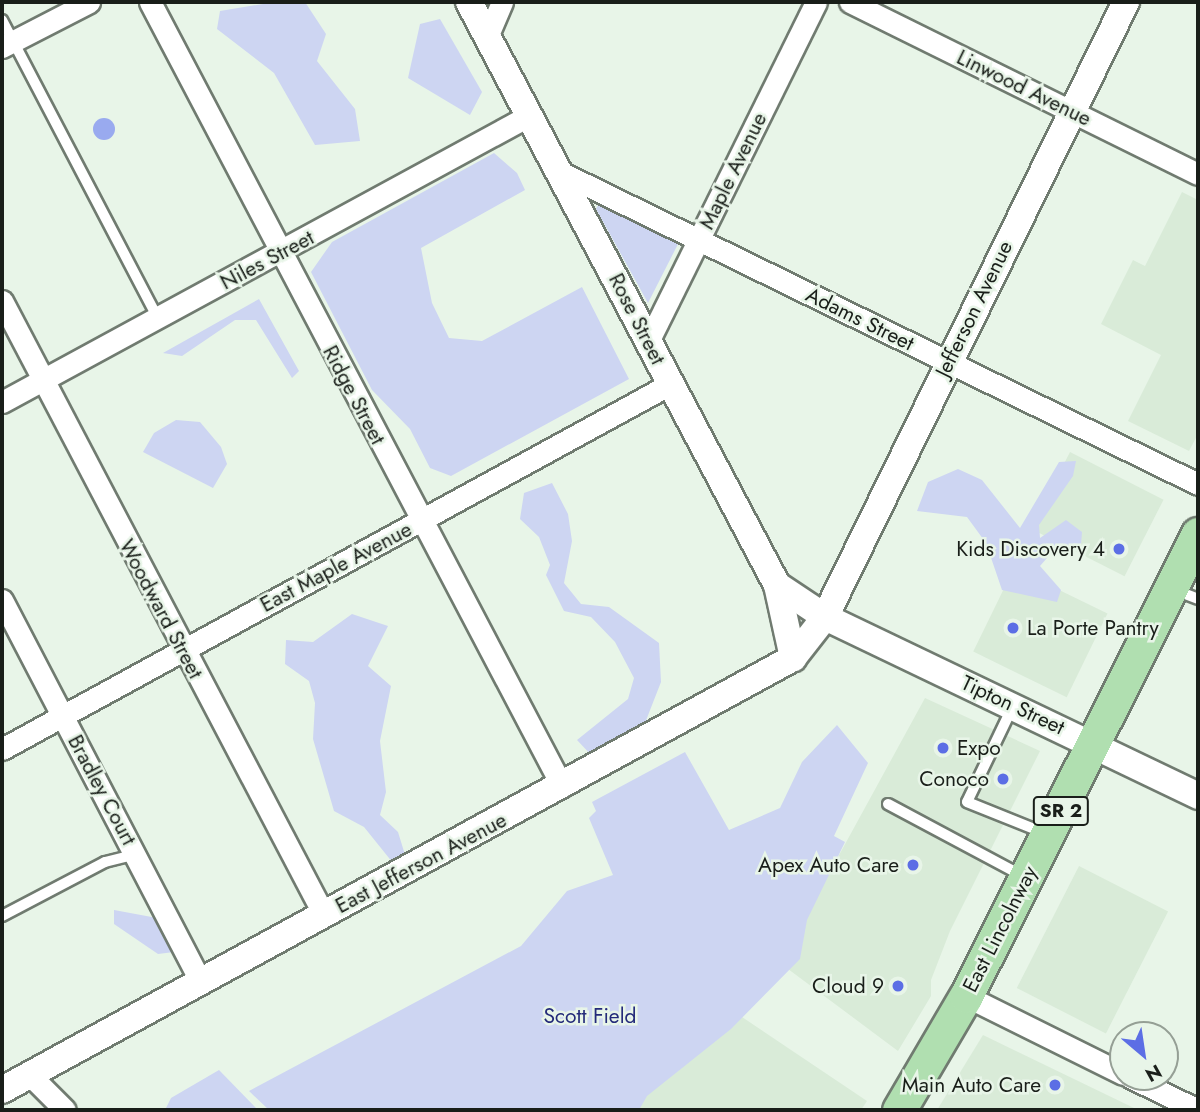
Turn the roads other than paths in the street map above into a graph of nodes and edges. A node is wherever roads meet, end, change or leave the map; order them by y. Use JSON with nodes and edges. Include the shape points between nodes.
{"nodes":[{"id":1,"x":89,"y":2,"type":"edge"},
{"id":2,"x":150,"y":2,"type":"edge"},
{"id":3,"x":469,"y":2,"type":"edge"},
{"id":4,"x":502,"y":2,"type":"edge"},
{"id":5,"x":816,"y":2,"type":"edge"},
{"id":6,"x":850,"y":2,"type":"edge"},
{"id":7,"x":1126,"y":2,"type":"edge"},
{"id":8,"x":2,"y":20,"type":"edge"},
{"id":9,"x":488,"y":35,"type":"junction"},
{"id":10,"x":7,"y":44,"type":"edge"},
{"id":11,"x":1070,"y":112,"type":"junction"},
{"id":12,"x":530,"y":115,"type":"junction"},
{"id":13,"x":560,"y":172,"type":"junction"},
{"id":14,"x":1198,"y":174,"type":"edge"},
{"id":15,"x":699,"y":239,"type":"junction"},
{"id":16,"x":279,"y":253,"type":"junction"},
{"id":17,"x":2,"y":301,"type":"edge"},
{"id":18,"x":158,"y":318,"type":"junction"},
{"id":19,"x":649,"y":340,"type":"junction"},
{"id":20,"x":947,"y":362,"type":"junction"},
{"id":21,"x":42,"y":381,"type":"junction"},
{"id":22,"x":670,"y":384,"type":"junction"},
{"id":23,"x":2,"y":402,"type":"edge"},
{"id":24,"x":1198,"y":484,"type":"edge"},
{"id":25,"x":421,"y":522,"type":"junction"},
{"id":26,"x":1198,"y":534,"type":"edge"},
{"id":27,"x":777,"y":585,"type":"junction"},
{"id":28,"x":1185,"y":594,"type":"edge"},
{"id":29,"x":2,"y":600,"type":"edge"},
{"id":30,"x":825,"y":617,"type":"junction"},
{"id":31,"x":182,"y":650,"type":"junction"},
{"id":32,"x":793,"y":657,"type":"junction"},
{"id":33,"x":1013,"y":706,"type":"junction"},
{"id":34,"x":62,"y":716,"type":"junction"},
{"id":35,"x":1095,"y":744,"type":"junction"},
{"id":36,"x":2,"y":749,"type":"edge"},
{"id":37,"x":562,"y":786,"type":"junction"},
{"id":38,"x":1198,"y":796,"type":"edge"},
{"id":39,"x":888,"y":804,"type":"dead end"},
{"id":40,"x":1049,"y":835,"type":"junction"},
{"id":41,"x":136,"y":854,"type":"junction"},
{"id":42,"x":1027,"y":877,"type":"junction"},
{"id":43,"x":324,"y":915,"type":"junction"},
{"id":44,"x":2,"y":916,"type":"edge"},
{"id":45,"x":200,"y":981,"type":"junction"},
{"id":46,"x":966,"y":996,"type":"junction"},
{"id":47,"x":1109,"y":1067,"type":"edge"},
{"id":48,"x":30,"y":1075,"type":"junction"},
{"id":49,"x":2,"y":1090,"type":"edge"},
{"id":50,"x":1148,"y":1091,"type":"edge"},
{"id":51,"x":1162,"y":1102,"type":"edge"},
{"id":52,"x":65,"y":1110,"type":"edge"},
{"id":53,"x":899,"y":1110,"type":"edge"},
{"id":54,"x":1198,"y":1110,"type":"edge"}],
"edges":[{"from":1,"to":10,"type":"street"},
{"from":2,"to":16,"type":"street","name":"Ridge Street"},
{"from":3,"to":9,"type":"street","name":"Rose Street"},
{"from":4,"to":9,"type":"street"},
{"from":5,"to":15,"type":"street","name":"Maple Avenue"},
{"from":6,"to":11,"type":"street","name":"Linwood Avenue"},
{"from":7,"to":11,"type":"street","name":"Jefferson Avenue"},
{"from":8,"to":10,"type":"lane"},
{"from":9,"to":12,"type":"street","name":"Rose Street"},
{"from":10,"to":18,"type":"lane"},
{"from":11,"to":14,"type":"street","name":"Linwood Avenue"},
{"from":11,"to":20,"type":"street","name":"Jefferson Avenue"},
{"from":12,"to":13,"type":"street","name":"Rose Street"},
{"from":12,"to":16,"type":"street","name":"Niles Street"},
{"from":13,"to":15,"type":"street","name":"Adams Street"},
{"from":13,"to":19,"type":"street","name":"Rose Street"},
{"from":15,"to":19,"type":"street","name":"Maple Avenue"},
{"from":15,"to":20,"type":"street","name":"Adams Street"},
{"from":16,"to":18,"type":"street","name":"Niles Street"},
{"from":16,"to":25,"type":"street","name":"Ridge Street"},
{"from":17,"to":21,"type":"street","name":"Woodward Street"},
{"from":18,"to":21,"type":"street","name":"Niles Street"},
{"from":19,"to":22,"type":"street","name":"Rose Street"},
{"from":20,"to":24,"type":"street","name":"Adams Street"},
{"from":20,"to":30,"type":"street","name":"Jefferson Avenue"},
{"from":21,"to":23,"type":"street","name":"Niles Street"},
{"from":21,"to":31,"type":"street","name":"Woodward Street"},
{"from":22,"to":25,"type":"street","name":"East Maple Avenue"},
{"from":22,"to":27,"type":"street","name":"Rose Street"},
{"from":25,"to":31,"type":"street","name":"East Maple Avenue"},
{"from":25,"to":37,"type":"street","name":"Ridge Street"},
{"from":26,"to":28,"type":"main road","number":"SR 2"},
{"from":27,"to":30,"type":"street","name":"Rose Street"},
{"from":27,"to":32,"type":"street"},
{"from":28,"to":35,"type":"main road","number":"SR 2"},
{"from":29,"to":34,"type":"street","name":"Bradley Court"},
{"from":30,"to":32,"type":"street","name":"East Jefferson Avenue"},
{"from":30,"to":33,"type":"street","name":"Tipton Street"},
{"from":31,"to":34,"type":"street","name":"East Maple Avenue"},
{"from":31,"to":43,"type":"street","name":"Woodward Street"},
{"from":32,"to":37,"type":"street","name":"East Jefferson Avenue"},
{"from":33,"to":35,"type":"street","name":"Tipton Street"},
{"from":33,"to":40,"type":"lane","via":[[967,802]]},
{"from":34,"to":36,"type":"street","name":"East Maple Avenue"},
{"from":34,"to":41,"type":"street","name":"Bradley Court"},
{"from":35,"to":38,"type":"street","name":"Tipton Street"},
{"from":35,"to":40,"type":"main road","name":"East Lincolnway","number":"SR 2"},
{"from":37,"to":43,"type":"street","name":"East Jefferson Avenue"},
{"from":39,"to":42,"type":"lane"},
{"from":40,"to":42,"type":"main road","name":"East Lincolnway","number":"SR 2"},
{"from":41,"to":44,"type":"lane","via":[[105,862]]},
{"from":41,"to":45,"type":"street","name":"Bradley Court"},
{"from":42,"to":46,"type":"main road","name":"East Lincolnway","number":"SR 2"},
{"from":43,"to":45,"type":"street","name":"East Jefferson Avenue"},
{"from":45,"to":48,"type":"street","name":"East Jefferson Avenue"},
{"from":46,"to":47,"type":"street"},
{"from":46,"to":53,"type":"main road","name":"East Lincolnway","number":"SR 2"},
{"from":48,"to":49,"type":"street","name":"East Jefferson Avenue"},
{"from":48,"to":52,"type":"street"},
{"from":50,"to":51,"type":"street"},
{"from":51,"to":54,"type":"street"}]}
